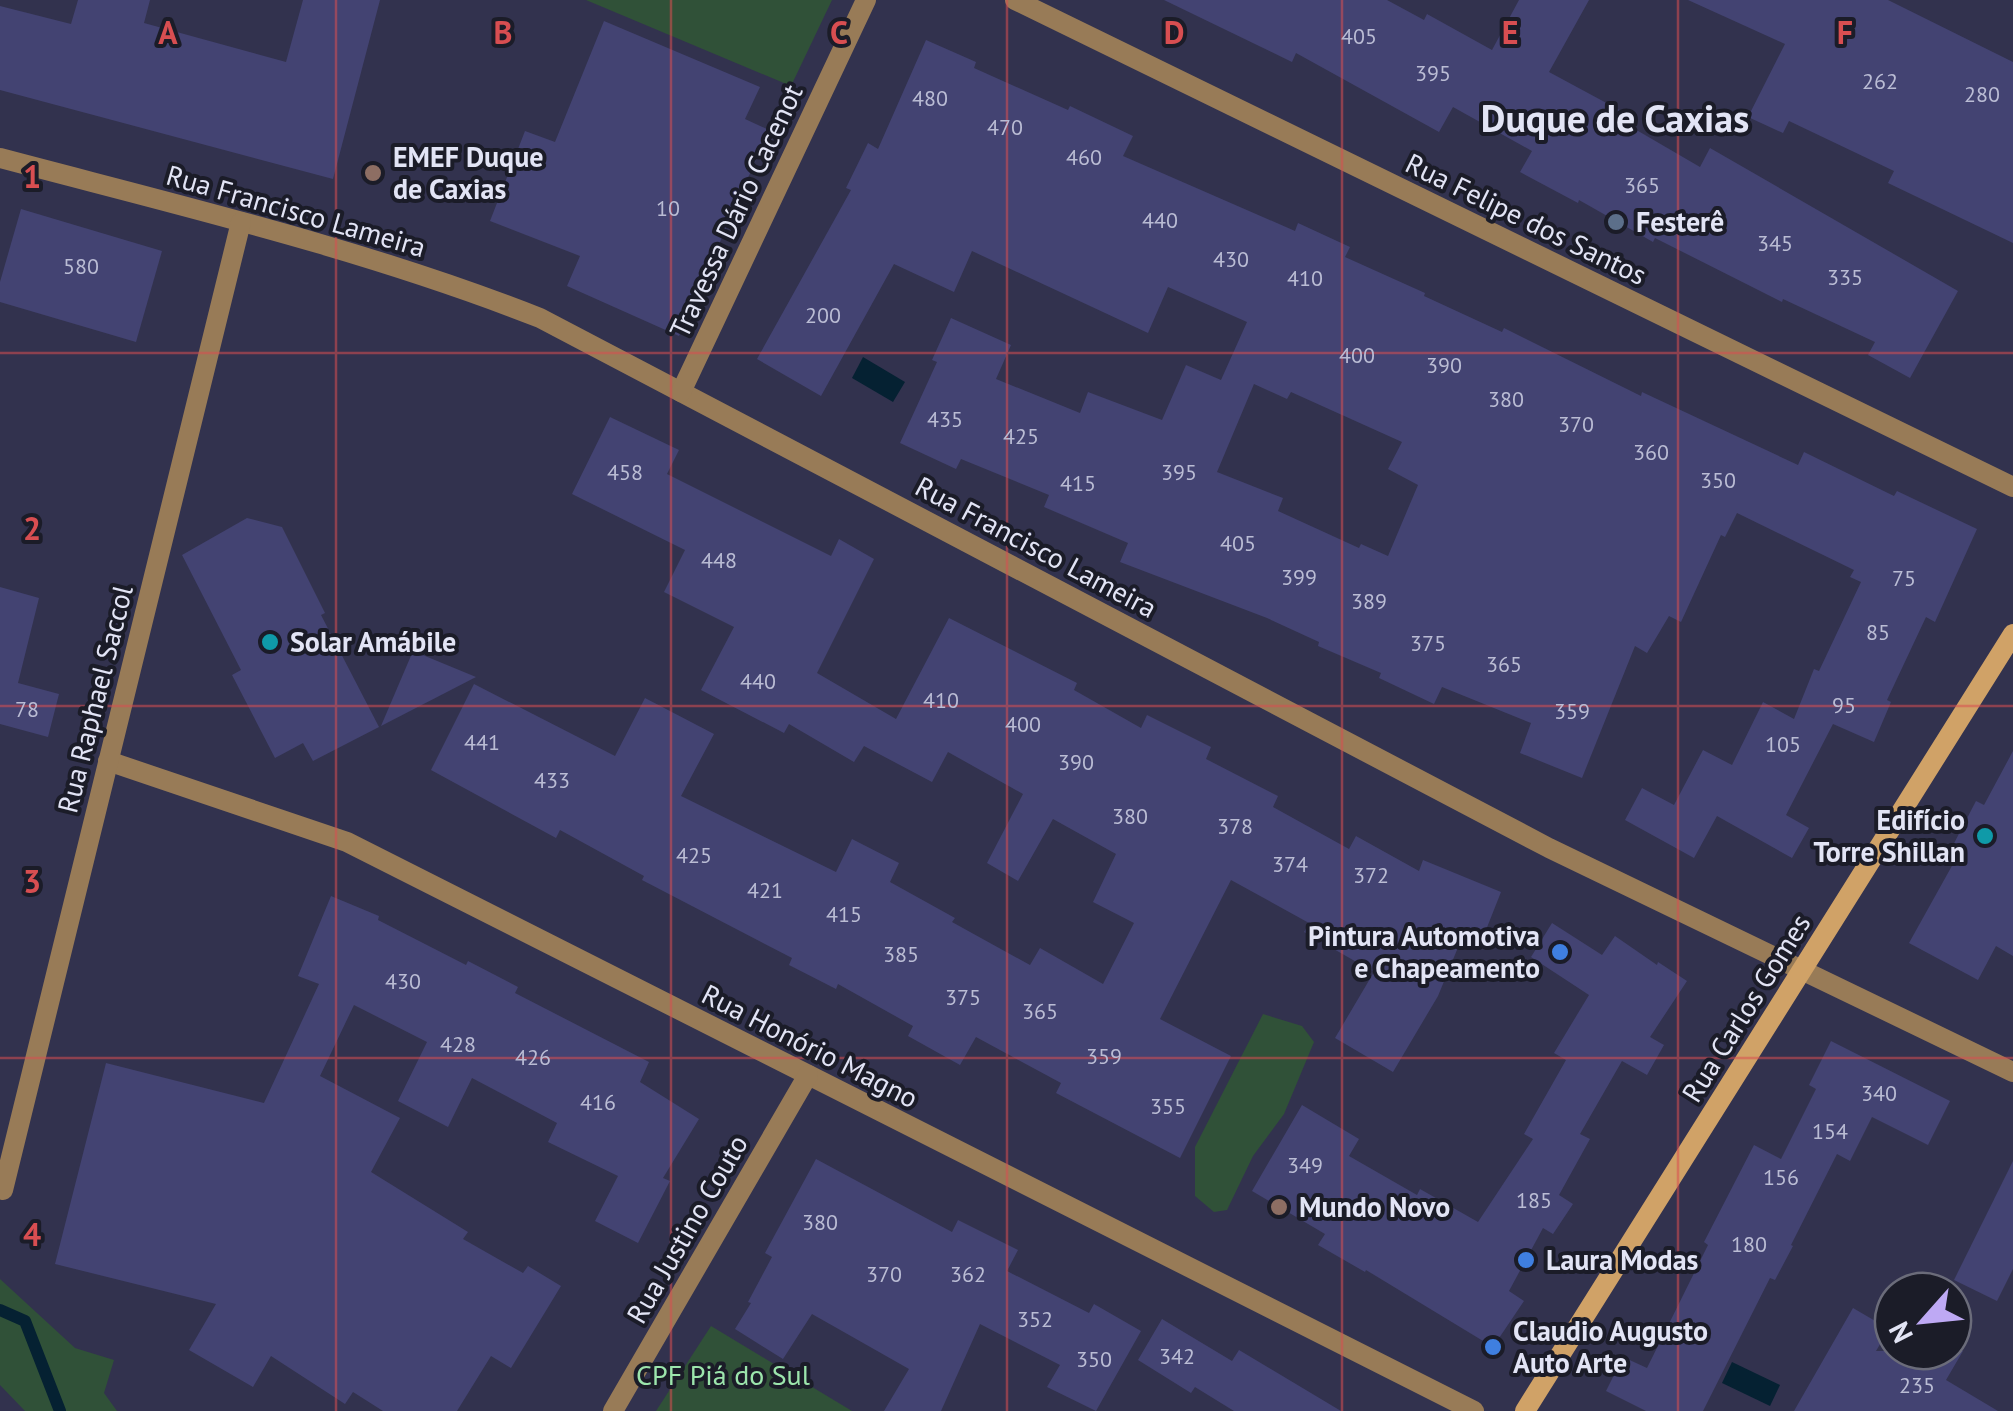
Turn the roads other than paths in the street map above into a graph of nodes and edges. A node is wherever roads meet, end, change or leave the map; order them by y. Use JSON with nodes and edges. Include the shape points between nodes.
{"nodes":[{"id":1,"x":866,"y":0,"type":"edge"},
{"id":2,"x":1016,"y":0,"type":"edge"},
{"id":3,"x":0,"y":158,"type":"edge"},
{"id":4,"x":241,"y":222,"type":"junction"},
{"id":5,"x":681,"y":392,"type":"junction"},
{"id":6,"x":2013,"y":487,"type":"edge"},
{"id":7,"x":2013,"y":634,"type":"edge"},
{"id":8,"x":108,"y":762,"type":"junction"},
{"id":9,"x":1802,"y":970,"type":"junction"},
{"id":10,"x":2013,"y":1072,"type":"edge"},
{"id":11,"x":808,"y":1075,"type":"junction"},
{"id":12,"x":3,"y":1190,"type":"dead end"},
{"id":13,"x":613,"y":1411,"type":"edge"},
{"id":14,"x":1474,"y":1411,"type":"edge"},
{"id":15,"x":1524,"y":1411,"type":"edge"}],
"edges":[{"from":1,"to":5,"type":"street","name":"Travessa Dário Cacenot"},
{"from":2,"to":6,"type":"street","name":"Rua Felipe dos Santos"},
{"from":3,"to":4,"type":"street","name":"Rua Francisco Lameira"},
{"from":4,"to":5,"type":"street","name":"Rua Francisco Lameira","via":[[454,284],[540,318]]},
{"from":4,"to":8,"type":"street","name":"Rua Raphael Saccol"},
{"from":5,"to":9,"type":"street","name":"Rua Francisco Lameira","via":[[1549,848]]},
{"from":7,"to":9,"type":"street","name":"Rua Carlos Gomes"},
{"from":8,"to":11,"type":"street","name":"Rua Honório Magno","via":[[347,842]]},
{"from":8,"to":12,"type":"street","name":"Rua Raphael Saccol"},
{"from":9,"to":10,"type":"street","name":"Rua Francisco Lameira"},
{"from":9,"to":15,"type":"street","name":"Rua Carlos Gomes"},
{"from":11,"to":13,"type":"street","name":"Rua Justino Couto"},
{"from":11,"to":14,"type":"street","name":"Rua Honório Magno"}]}
